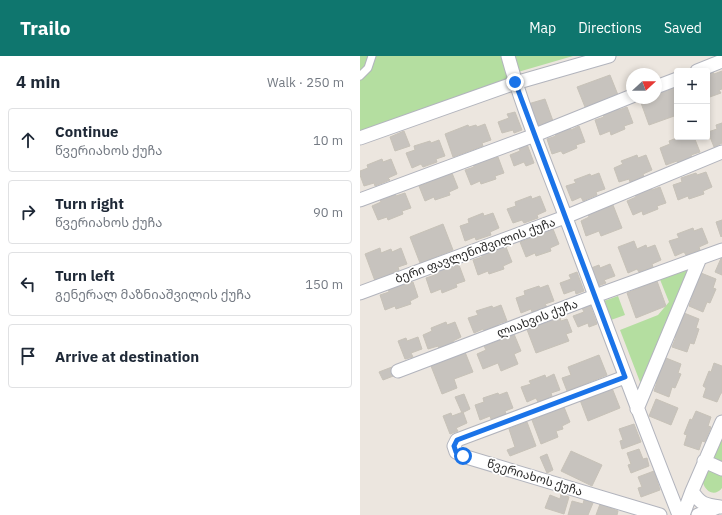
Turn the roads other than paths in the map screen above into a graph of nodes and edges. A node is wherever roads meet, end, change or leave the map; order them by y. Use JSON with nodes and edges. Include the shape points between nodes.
{"nodes":[{"id":1,"x":372,"y":56,"type":"edge"},
{"id":2,"x":508,"y":56,"type":"edge"},
{"id":3,"x":609,"y":56,"type":"edge"},
{"id":4,"x":722,"y":61,"type":"edge"},
{"id":5,"x":704,"y":68,"type":"edge"},
{"id":6,"x":360,"y":76,"type":"edge"},
{"id":7,"x":674,"y":80,"type":"edge"},
{"id":8,"x":515,"y":82,"type":"junction"},
{"id":9,"x":662,"y":85,"type":"edge"},
{"id":10,"x":626,"y":98,"type":"edge"},
{"id":11,"x":535,"y":135,"type":"junction"},
{"id":12,"x":360,"y":138,"type":"edge"},
{"id":13,"x":722,"y":152,"type":"edge"},
{"id":14,"x":360,"y":200,"type":"edge"},
{"id":15,"x":566,"y":217,"type":"junction"},
{"id":16,"x":722,"y":250,"type":"edge"},
{"id":17,"x":700,"y":258,"type":"junction"},
{"id":18,"x":360,"y":293,"type":"edge"},
{"id":19,"x":595,"y":296,"type":"junction"},
{"id":20,"x":398,"y":371,"type":"dead end"},
{"id":21,"x":625,"y":377,"type":"junction"},
{"id":22,"x":637,"y":409,"type":"junction"},
{"id":23,"x":722,"y":422,"type":"edge"},
{"id":24,"x":704,"y":461,"type":"junction"},
{"id":25,"x":722,"y":468,"type":"edge"},
{"id":26,"x":692,"y":492,"type":"junction"},
{"id":27,"x":721,"y":505,"type":"edge"},
{"id":28,"x":660,"y":515,"type":"edge"},
{"id":29,"x":679,"y":515,"type":"edge"},
{"id":30,"x":683,"y":515,"type":"edge"},
{"id":31,"x":698,"y":515,"type":"edge"}],
"edges":[{"from":1,"to":6,"type":"lane","via":[[368,68]]},
{"from":2,"to":8,"type":"street"},
{"from":3,"to":8,"type":"street"},
{"from":4,"to":5,"type":"street"},
{"from":7,"to":9,"type":"street"},
{"from":8,"to":11,"type":"street"},
{"from":8,"to":12,"type":"street"},
{"from":10,"to":11,"type":"street"},
{"from":11,"to":14,"type":"street"},
{"from":11,"to":15,"type":"street"},
{"from":13,"to":15,"type":"street","name":"ბერი ფავლენიშვილის ქუჩა"},
{"from":15,"to":18,"type":"street","name":"ბერი ფავლენიშვილის ქუჩა"},
{"from":15,"to":19,"type":"street"},
{"from":16,"to":17,"type":"street","name":"ლიახვის ქუჩა"},
{"from":17,"to":19,"type":"street","name":"ლიახვის ქუჩა"},
{"from":17,"to":22,"type":"street"},
{"from":19,"to":20,"type":"street","name":"ლიახვის ქუჩა"},
{"from":19,"to":21,"type":"street"},
{"from":21,"to":22,"type":"street"},
{"from":21,"to":28,"type":"street","name":"წვერიახოს ქუჩა","via":[[457,440],[454,446],[456,452],[463,456]]},
{"from":22,"to":29,"type":"street"},
{"from":23,"to":24,"type":"street"},
{"from":24,"to":25,"type":"street"},
{"from":24,"to":26,"type":"street"},
{"from":26,"to":27,"type":"street","via":[[698,501],[706,505]]},
{"from":26,"to":30,"type":"street"},
{"from":27,"to":31,"type":"street"}]}
